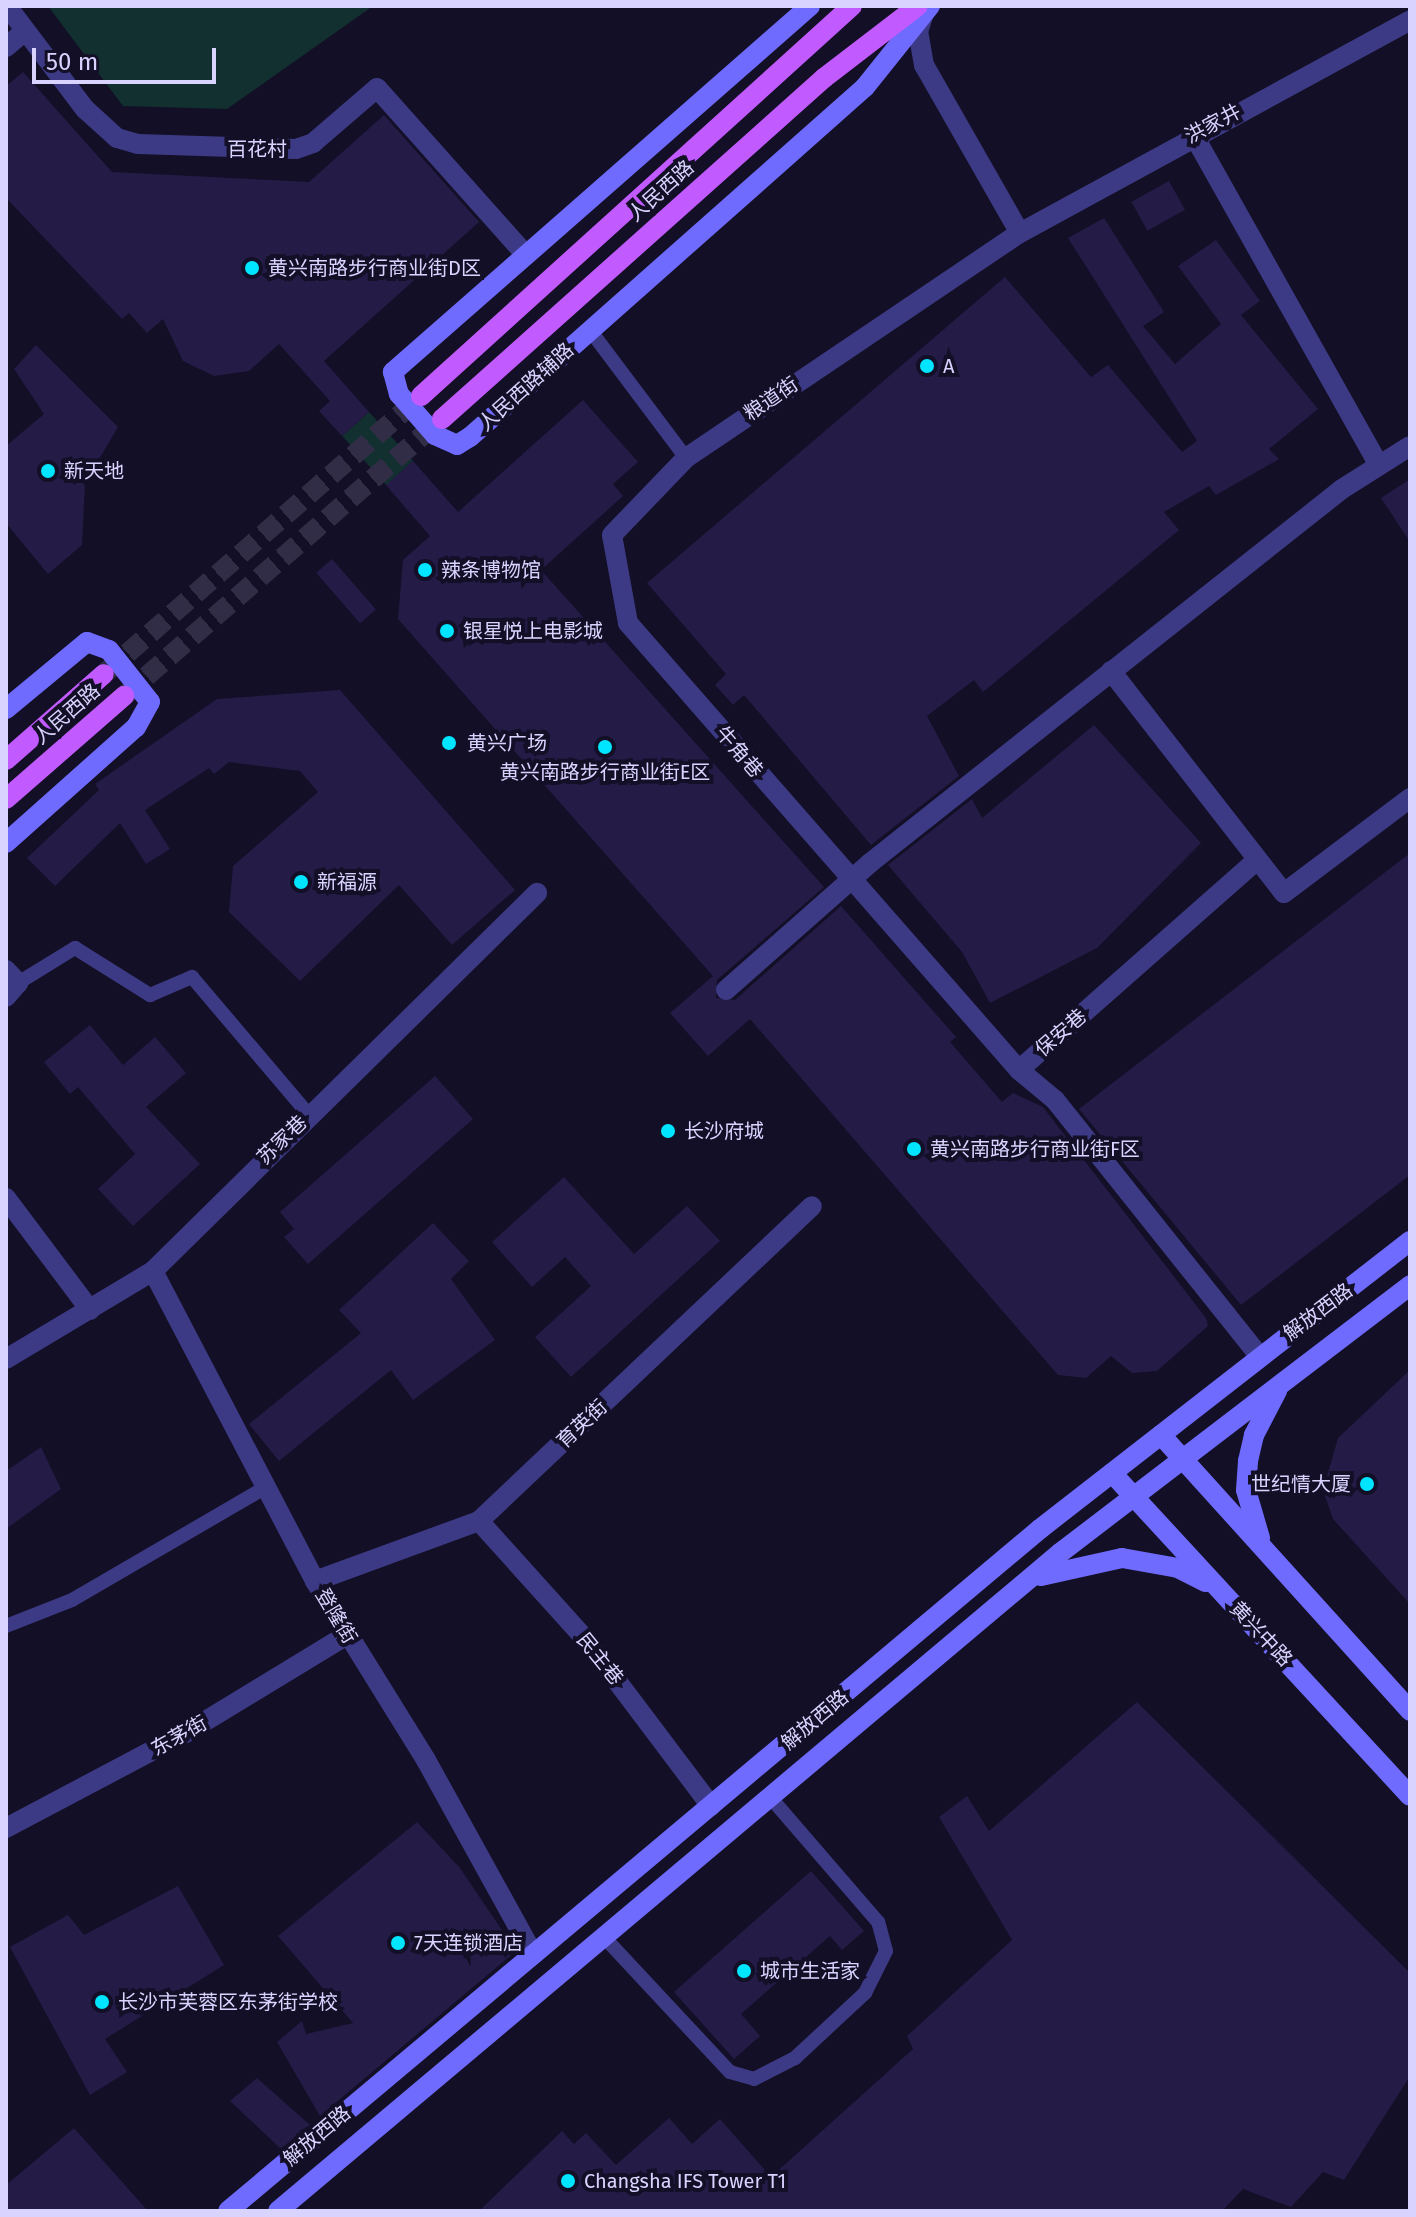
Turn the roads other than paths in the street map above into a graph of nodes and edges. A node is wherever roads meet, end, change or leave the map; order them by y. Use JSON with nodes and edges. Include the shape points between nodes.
{"nodes":[{"id":1,"x":7,"y":6,"type":"edge"},
{"id":2,"x":810,"y":6,"type":"edge"},
{"id":3,"x":852,"y":6,"type":"edge"},
{"id":4,"x":924,"y":8,"type":"edge"},
{"id":5,"x":1410,"y":20,"type":"edge"},
{"id":6,"x":25,"y":31,"type":"junction"},
{"id":7,"x":6,"y":47,"type":"edge"},
{"id":8,"x":1193,"y":134,"type":"junction"},
{"id":9,"x":1020,"y":233,"type":"junction"},
{"id":10,"x":524,"y":253,"type":"junction"},
{"id":11,"x":590,"y":330,"type":"junction"},
{"id":12,"x":421,"y":396,"type":"tunnel mouth"},
{"id":13,"x":442,"y":419,"type":"tunnel mouth"},
{"id":14,"x":1410,"y":446,"type":"edge"},
{"id":15,"x":686,"y":458,"type":"junction"},
{"id":16,"x":1379,"y":465,"type":"junction"},
{"id":17,"x":628,"y":623,"type":"joint"},
{"id":18,"x":1111,"y":671,"type":"junction"},
{"id":19,"x":104,"y":674,"type":"tunnel mouth"},
{"id":20,"x":124,"y":696,"type":"tunnel mouth"},
{"id":21,"x":6,"y":709,"type":"edge"},
{"id":22,"x":6,"y":760,"type":"edge"},
{"id":23,"x":1410,"y":798,"type":"edge"},
{"id":24,"x":6,"y":799,"type":"edge"},
{"id":25,"x":6,"y":843,"type":"edge"},
{"id":26,"x":1257,"y":860,"type":"junction"},
{"id":27,"x":850,"y":880,"type":"junction"},
{"id":28,"x":537,"y":893,"type":"dead end"},
{"id":29,"x":10,"y":983,"type":"edge"},
{"id":30,"x":726,"y":990,"type":"dead end"},
{"id":31,"x":1019,"y":1070,"type":"junction"},
{"id":32,"x":308,"y":1114,"type":"junction"},
{"id":33,"x":6,"y":1198,"type":"edge"},
{"id":34,"x":812,"y":1206,"type":"dead end"},
{"id":35,"x":1410,"y":1241,"type":"edge"},
{"id":36,"x":153,"y":1271,"type":"junction"},
{"id":37,"x":1410,"y":1285,"type":"edge"},
{"id":38,"x":90,"y":1310,"type":"junction"},
{"id":39,"x":1260,"y":1357,"type":"junction"},
{"id":40,"x":6,"y":1359,"type":"edge"},
{"id":41,"x":1286,"y":1378,"type":"junction"},
{"id":42,"x":1161,"y":1435,"type":"junction"},
{"id":43,"x":1182,"y":1458,"type":"junction"},
{"id":44,"x":1112,"y":1473,"type":"junction"},
{"id":45,"x":266,"y":1487,"type":"junction"},
{"id":46,"x":1133,"y":1496,"type":"junction"},
{"id":47,"x":479,"y":1521,"type":"junction"},
{"id":48,"x":1269,"y":1556,"type":"junction"},
{"id":49,"x":315,"y":1581,"type":"junction"},
{"id":50,"x":1020,"y":1587,"type":"junction"},
{"id":51,"x":1223,"y":1593,"type":"junction"},
{"id":52,"x":6,"y":1626,"type":"edge"},
{"id":53,"x":347,"y":1635,"type":"junction"},
{"id":54,"x":1410,"y":1711,"type":"edge"},
{"id":55,"x":1410,"y":1796,"type":"edge"},
{"id":56,"x":771,"y":1798,"type":"junction"},
{"id":57,"x":711,"y":1806,"type":"junction"},
{"id":58,"x":6,"y":1828,"type":"edge"},
{"id":59,"x":603,"y":1936,"type":"junction"},
{"id":60,"x":533,"y":1954,"type":"junction"},
{"id":61,"x":228,"y":2211,"type":"edge"},
{"id":62,"x":278,"y":2211,"type":"edge"}],
"edges":[{"from":1,"to":6,"type":"street","name":"百花村"},
{"from":2,"to":10,"type":"main road","name":"人民西路辅路"},
{"from":3,"to":12,"type":"main road","name":"人民西路"},
{"from":4,"to":9,"type":"street","via":[[918,31],[924,65]]},
{"from":4,"to":11,"type":"main road","name":"人民西路辅路","via":[[865,87]]},
{"from":4,"to":13,"type":"main road","name":"人民西路","via":[[824,78]]},
{"from":5,"to":8,"type":"street","name":"洪家井"},
{"from":6,"to":7,"type":"street"},
{"from":6,"to":10,"type":"street","name":"百花村","via":[[102,127],[138,144],[296,149],[313,143],[377,88]]},
{"from":8,"to":9,"type":"street","name":"洪家井"},
{"from":8,"to":16,"type":"street"},
{"from":9,"to":15,"type":"street","name":"粮道街"},
{"from":10,"to":11,"type":"main road","name":"人民西路辅路","via":[[393,372],[399,394],[435,435],[457,445]]},
{"from":11,"to":15,"type":"lane"},
{"from":14,"to":16,"type":"street"},
{"from":15,"to":17,"type":"street","name":"粮道街","via":[[612,535]]},
{"from":16,"to":18,"type":"street"},
{"from":17,"to":27,"type":"street","name":"牛角巷"},
{"from":18,"to":26,"type":"street"},
{"from":18,"to":27,"type":"street"},
{"from":19,"to":22,"type":"main road","name":"人民西路"},
{"from":20,"to":24,"type":"main road","name":"人民西路"},
{"from":21,"to":25,"type":"main road","via":[[87,642],[109,650],[150,702],[136,727]]},
{"from":23,"to":26,"type":"street","via":[[1284,893]]},
{"from":26,"to":31,"type":"street","name":"保安巷"},
{"from":27,"to":30,"type":"street"},
{"from":27,"to":31,"type":"street","name":"保安巷"},
{"from":28,"to":32,"type":"street","name":"苏家巷"},
{"from":29,"to":32,"type":"lane","via":[[75,948],[150,995],[192,977]]},
{"from":31,"to":39,"type":"street","via":[[1055,1100]]},
{"from":32,"to":36,"type":"street","name":"苏家巷"},
{"from":33,"to":38,"type":"street"},
{"from":34,"to":47,"type":"street","name":"育英街"},
{"from":35,"to":39,"type":"main road","name":"解放西路"},
{"from":36,"to":38,"type":"street","name":"苏家巷"},
{"from":36,"to":45,"type":"street","name":"登隆街"},
{"from":37,"to":41,"type":"main road","name":"解放西路"},
{"from":38,"to":40,"type":"street","name":"苏家巷"},
{"from":39,"to":42,"type":"main road","name":"解放西路"},
{"from":41,"to":43,"type":"main road","name":"解放西路"},
{"from":41,"to":48,"type":"main road","via":[[1265,1409],[1248,1461],[1250,1513]]},
{"from":42,"to":43,"type":"main road"},
{"from":42,"to":44,"type":"main road","name":"解放西路"},
{"from":43,"to":46,"type":"main road","name":"解放西路"},
{"from":43,"to":48,"type":"main road"},
{"from":44,"to":46,"type":"main road","name":"黄兴中路"},
{"from":44,"to":57,"type":"main road","name":"解放西路"},
{"from":45,"to":49,"type":"street","name":"登隆街"},
{"from":45,"to":52,"type":"lane","via":[[72,1600]]},
{"from":46,"to":50,"type":"main road","name":"解放西路"},
{"from":46,"to":51,"type":"main road","name":"黄兴中路"},
{"from":47,"to":49,"type":"street","name":"育英街"},
{"from":47,"to":57,"type":"street","name":"民主巷","via":[[586,1640]]},
{"from":48,"to":54,"type":"main road"},
{"from":49,"to":53,"type":"street","name":"登隆街"},
{"from":50,"to":51,"type":"main road","via":[[1067,1566],[1122,1558],[1178,1568]]},
{"from":50,"to":56,"type":"main road","name":"解放西路"},
{"from":51,"to":55,"type":"main road","name":"黄兴中路"},
{"from":53,"to":58,"type":"street","name":"东茅街","via":[[189,1731]]},
{"from":53,"to":60,"type":"street","name":"登隆街"},
{"from":56,"to":59,"type":"main road","name":"解放西路"},
{"from":56,"to":59,"type":"lane","via":[[878,1922],[886,1951],[865,1993],[795,2058],[754,2079],[718,2063]]},
{"from":57,"to":60,"type":"main road","name":"解放西路"},
{"from":59,"to":62,"type":"main road","name":"解放西路"},
{"from":60,"to":61,"type":"main road","name":"解放西路"}]}
